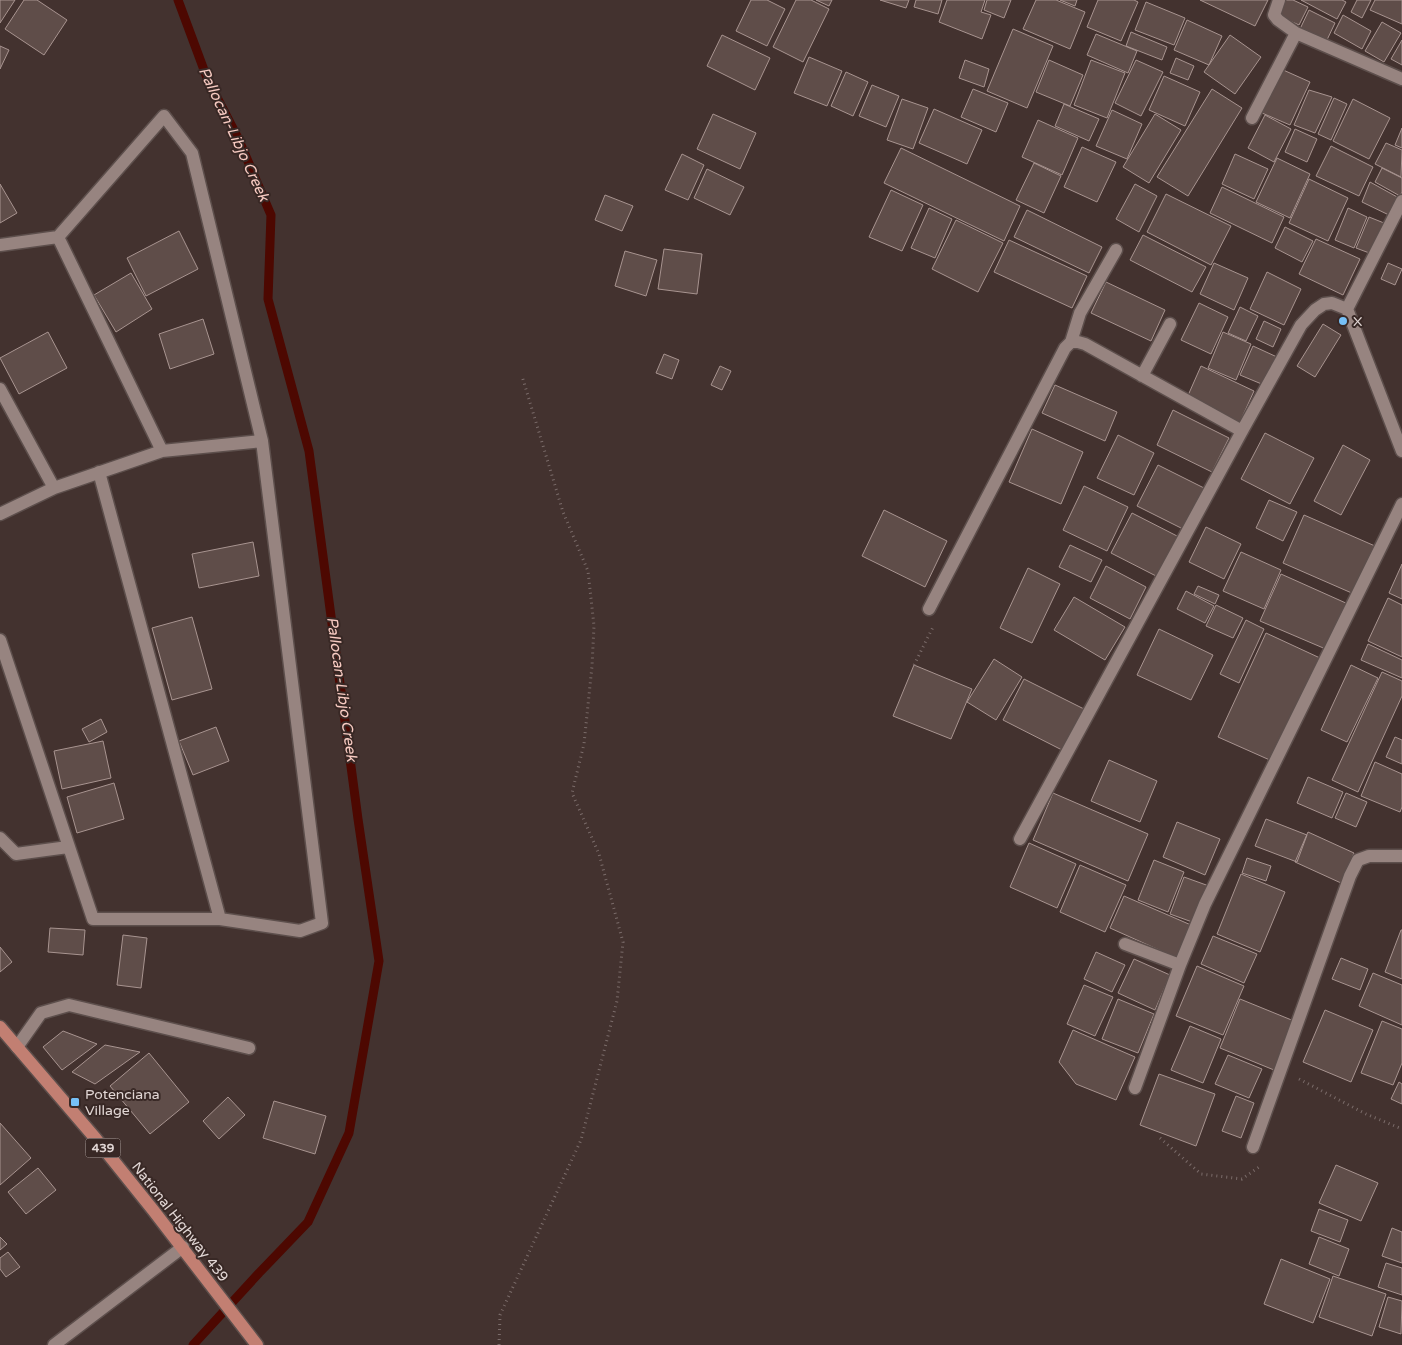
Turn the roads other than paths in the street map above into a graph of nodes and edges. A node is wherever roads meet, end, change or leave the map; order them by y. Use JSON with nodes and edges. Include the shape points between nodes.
{"nodes":[{"id":1,"x":1279,"y":0,"type":"edge"},
{"id":2,"x":1296,"y":33,"type":"junction"},
{"id":3,"x":1402,"y":79,"type":"edge"},
{"id":4,"x":1252,"y":118,"type":"dead end"},
{"id":5,"x":1402,"y":201,"type":"edge"},
{"id":6,"x":58,"y":237,"type":"junction"},
{"id":7,"x":0,"y":245,"type":"edge"},
{"id":8,"x":1116,"y":250,"type":"dead end"},
{"id":9,"x":1346,"y":309,"type":"junction"},
{"id":10,"x":1170,"y":324,"type":"dead end"},
{"id":11,"x":1071,"y":342,"type":"junction"},
{"id":12,"x":1142,"y":376,"type":"junction"},
{"id":13,"x":0,"y":389,"type":"edge"},
{"id":14,"x":1242,"y":431,"type":"junction"},
{"id":15,"x":262,"y":442,"type":"junction"},
{"id":16,"x":162,"y":451,"type":"junction"},
{"id":17,"x":1402,"y":451,"type":"edge"},
{"id":18,"x":99,"y":472,"type":"junction"},
{"id":19,"x":54,"y":488,"type":"junction"},
{"id":20,"x":1402,"y":504,"type":"edge"},
{"id":21,"x":0,"y":514,"type":"edge"},
{"id":22,"x":929,"y":609,"type":"dead end"},
{"id":23,"x":0,"y":640,"type":"edge"},
{"id":24,"x":0,"y":838,"type":"edge"},
{"id":25,"x":1020,"y":839,"type":"dead end"},
{"id":26,"x":68,"y":847,"type":"junction"},
{"id":27,"x":1402,"y":856,"type":"edge"},
{"id":28,"x":220,"y":920,"type":"junction"},
{"id":29,"x":1125,"y":944,"type":"dead end"},
{"id":30,"x":1180,"y":965,"type":"junction"},
{"id":31,"x":0,"y":1027,"type":"edge"},
{"id":32,"x":17,"y":1047,"type":"junction"},
{"id":33,"x":249,"y":1048,"type":"dead end"},
{"id":34,"x":1135,"y":1088,"type":"dead end"},
{"id":35,"x":1253,"y":1147,"type":"dead end"},
{"id":36,"x":183,"y":1247,"type":"junction"},
{"id":37,"x":54,"y":1345,"type":"edge"},
{"id":38,"x":257,"y":1345,"type":"edge"}],
"edges":[{"from":1,"to":2,"type":"street","via":[[1274,15]]},
{"from":2,"to":3,"type":"street"},
{"from":2,"to":4,"type":"street"},
{"from":5,"to":9,"type":"street"},
{"from":6,"to":7,"type":"street"},
{"from":6,"to":15,"type":"street","via":[[164,116],[192,153]]},
{"from":6,"to":16,"type":"street"},
{"from":8,"to":11,"type":"street","via":[[1080,313]]},
{"from":9,"to":14,"type":"street","via":[[1332,303],[1324,304],[1301,325]]},
{"from":9,"to":17,"type":"street"},
{"from":10,"to":12,"type":"street"},
{"from":11,"to":12,"type":"street","via":[[1085,344]]},
{"from":11,"to":22,"type":"street"},
{"from":12,"to":14,"type":"street"},
{"from":13,"to":19,"type":"street"},
{"from":14,"to":25,"type":"street"},
{"from":15,"to":16,"type":"street"},
{"from":15,"to":28,"type":"street","via":[[322,923],[300,931]]},
{"from":16,"to":18,"type":"street"},
{"from":18,"to":19,"type":"street"},
{"from":18,"to":28,"type":"street"},
{"from":19,"to":21,"type":"street"},
{"from":20,"to":30,"type":"street","via":[[1205,904]]},
{"from":23,"to":26,"type":"street"},
{"from":24,"to":26,"type":"street","via":[[16,854]]},
{"from":26,"to":28,"type":"street","via":[[92,918]]},
{"from":27,"to":35,"type":"street","via":[[1369,856],[1358,860]]},
{"from":29,"to":30,"type":"street"},
{"from":30,"to":34,"type":"street"},
{"from":31,"to":32,"type":"main road","name":"National Highway 439","number":"439"},
{"from":32,"to":33,"type":"street","via":[[41,1013],[70,1005]]},
{"from":32,"to":36,"type":"main road","name":"National Highway 439","number":"439"},
{"from":36,"to":37,"type":"street"},
{"from":36,"to":38,"type":"main road","name":"National Highway 439","number":"439"}]}
